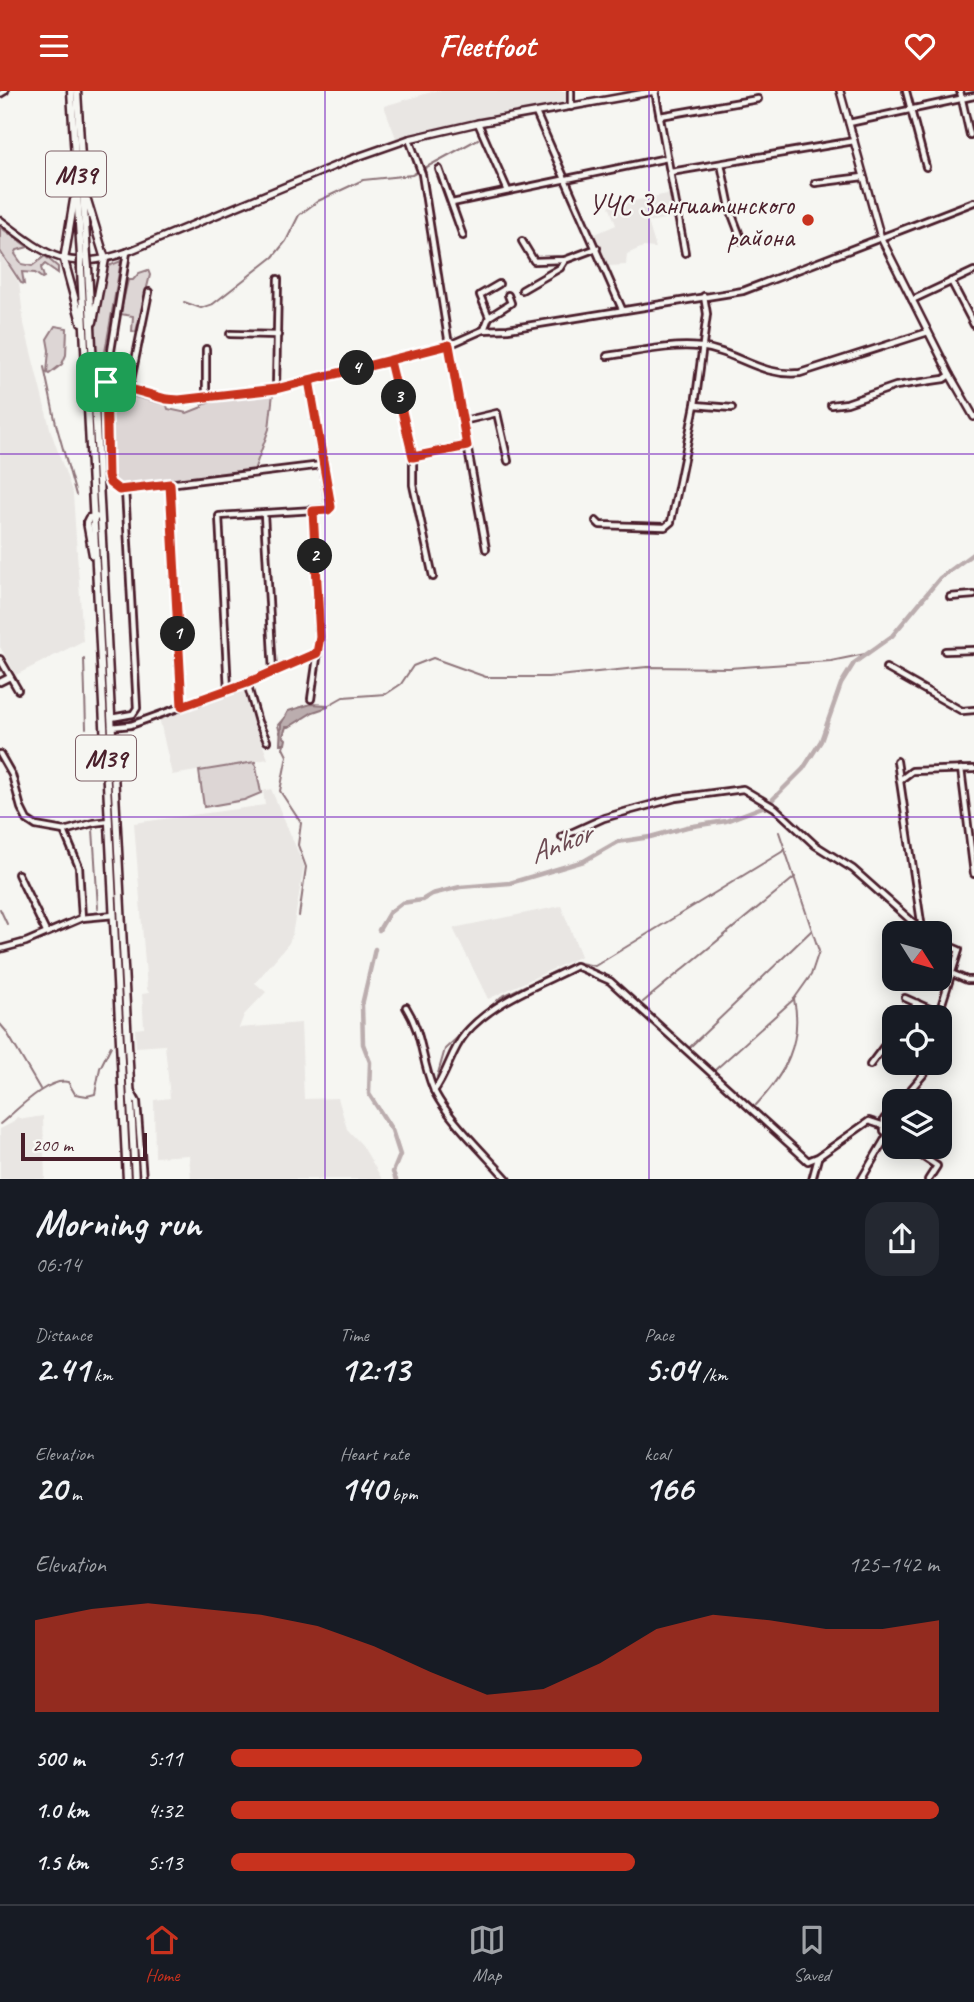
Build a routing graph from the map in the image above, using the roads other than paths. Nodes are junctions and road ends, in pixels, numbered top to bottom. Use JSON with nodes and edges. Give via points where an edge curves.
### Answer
{"nodes":[{"id":1,"x":5,"y":91,"type":"edge"},
{"id":2,"x":71,"y":91,"type":"edge"},
{"id":3,"x":77,"y":91,"type":"edge"},
{"id":4,"x":571,"y":91,"type":"edge"},
{"id":5,"x":655,"y":91,"type":"edge"},
{"id":6,"x":841,"y":91,"type":"edge"},
{"id":7,"x":906,"y":91,"type":"edge"},
{"id":8,"x":960,"y":91,"type":"edge"},
{"id":9,"x":0,"y":94,"type":"edge"},
{"id":10,"x":974,"y":96,"type":"edge"},
{"id":11,"x":962,"y":98,"type":"junction"},
{"id":12,"x":758,"y":99,"type":"dead end"},
{"id":13,"x":571,"y":107,"type":"junction"},
{"id":14,"x":911,"y":109,"type":"junction"},
{"id":15,"x":536,"y":113,"type":"junction"},
{"id":16,"x":660,"y":116,"type":"junction"},
{"id":17,"x":478,"y":123,"type":"junction"},
{"id":18,"x":849,"y":123,"type":"junction"},
{"id":19,"x":970,"y":135,"type":"dead end"},
{"id":20,"x":410,"y":139,"type":"junction"},
{"id":21,"x":854,"y":141,"type":"junction"},
{"id":22,"x":667,"y":158,"type":"junction"},
{"id":23,"x":721,"y":164,"type":"junction"},
{"id":24,"x":926,"y":167,"type":"dead end"},
{"id":25,"x":439,"y":169,"type":"dead end"},
{"id":26,"x":671,"y":172,"type":"junction"},
{"id":27,"x":863,"y":177,"type":"junction"},
{"id":28,"x":80,"y":178,"type":"junction"},
{"id":29,"x":566,"y":179,"type":"junction"},
{"id":30,"x":815,"y":183,"type":"dead end"},
{"id":31,"x":508,"y":191,"type":"junction"},
{"id":32,"x":452,"y":202,"type":"junction"},
{"id":33,"x":974,"y":202,"type":"edge"},
{"id":34,"x":0,"y":220,"type":"edge"},
{"id":35,"x":463,"y":236,"type":"dead end"},
{"id":36,"x":881,"y":238,"type":"junction"},
{"id":37,"x":522,"y":241,"type":"dead end"},
{"id":38,"x":742,"y":241,"type":"dead end"},
{"id":39,"x":597,"y":248,"type":"junction"},
{"id":40,"x":127,"y":252,"type":"junction"},
{"id":41,"x":685,"y":253,"type":"dead end"},
{"id":42,"x":105,"y":259,"type":"junction"},
{"id":43,"x":565,"y":260,"type":"junction"},
{"id":44,"x":64,"y":263,"type":"junction"},
{"id":45,"x":974,"y":271,"type":"edge"},
{"id":46,"x":278,"y":279,"type":"dead end"},
{"id":47,"x":951,"y":281,"type":"junction"},
{"id":48,"x":499,"y":284,"type":"dead end"},
{"id":49,"x":522,"y":290,"type":"dead end"},
{"id":50,"x":149,"y":292,"type":"dead end"},
{"id":51,"x":508,"y":295,"type":"dead end"},
{"id":52,"x":704,"y":296,"type":"junction"},
{"id":53,"x":912,"y":300,"type":"junction"},
{"id":54,"x":622,"y":309,"type":"junction"},
{"id":55,"x":489,"y":317,"type":"junction"},
{"id":56,"x":974,"y":325,"type":"edge"},
{"id":57,"x":483,"y":330,"type":"junction"},
{"id":58,"x":928,"y":332,"type":"junction"},
{"id":59,"x":230,"y":334,"type":"dead end"},
{"id":60,"x":278,"y":335,"type":"junction"},
{"id":61,"x":88,"y":337,"type":"junction"},
{"id":62,"x":449,"y":345,"type":"junction"},
{"id":63,"x":702,"y":347,"type":"junction"},
{"id":64,"x":206,"y":349,"type":"dead end"},
{"id":65,"x":607,"y":356,"type":"dead end"},
{"id":66,"x":390,"y":361,"type":"junction"},
{"id":67,"x":950,"y":375,"type":"junction"},
{"id":68,"x":309,"y":380,"type":"junction"},
{"id":69,"x":106,"y":382,"type":"junction"},
{"id":70,"x":93,"y":386,"type":"junction"},
{"id":71,"x":276,"y":389,"type":"junction"},
{"id":72,"x":129,"y":390,"type":"junction"},
{"id":73,"x":206,"y":397,"type":"junction"},
{"id":74,"x":695,"y":405,"type":"junction"},
{"id":75,"x":831,"y":405,"type":"dead end"},
{"id":76,"x":732,"y":408,"type":"dead end"},
{"id":77,"x":973,"y":414,"type":"edge"},
{"id":78,"x":463,"y":421,"type":"junction"},
{"id":79,"x":467,"y":446,"type":"junction"},
{"id":80,"x":413,"y":457,"type":"junction"},
{"id":81,"x":508,"y":461,"type":"dead end"},
{"id":82,"x":322,"y":465,"type":"junction"},
{"id":83,"x":99,"y":474,"type":"junction"},
{"id":84,"x":108,"y":476,"type":"junction"},
{"id":85,"x":170,"y":484,"type":"junction"},
{"id":86,"x":125,"y":489,"type":"junction"},
{"id":87,"x":313,"y":511,"type":"junction"},
{"id":88,"x":264,"y":514,"type":"junction"},
{"id":89,"x":97,"y":518,"type":"junction"},
{"id":90,"x":596,"y":521,"type":"dead end"},
{"id":91,"x":98,"y":529,"type":"junction"},
{"id":92,"x":486,"y":549,"type":"dead end"},
{"id":93,"x":433,"y":577,"type":"dead end"},
{"id":94,"x":98,"y":585,"type":"junction"},
{"id":95,"x":974,"y":595,"type":"edge"},
{"id":96,"x":950,"y":597,"type":"dead end"},
{"id":97,"x":974,"y":650,"type":"edge"},
{"id":98,"x":945,"y":651,"type":"dead end"},
{"id":99,"x":317,"y":653,"type":"junction"},
{"id":100,"x":0,"y":659,"type":"edge"},
{"id":101,"x":886,"y":668,"type":"dead end"},
{"id":102,"x":273,"y":672,"type":"junction"},
{"id":103,"x":9,"y":677,"type":"junction"},
{"id":104,"x":0,"y":682,"type":"edge"},
{"id":105,"x":247,"y":683,"type":"junction"},
{"id":106,"x":18,"y":690,"type":"dead end"},
{"id":107,"x":228,"y":690,"type":"junction"},
{"id":108,"x":311,"y":699,"type":"dead end"},
{"id":109,"x":182,"y":706,"type":"junction"},
{"id":110,"x":974,"y":710,"type":"edge"},
{"id":111,"x":110,"y":718,"type":"junction"},
{"id":112,"x":110,"y":727,"type":"junction"},
{"id":113,"x":267,"y":741,"type":"dead end"},
{"id":114,"x":0,"y":754,"type":"edge"},
{"id":115,"x":897,"y":761,"type":"dead end"},
{"id":116,"x":961,"y":769,"type":"junction"},
{"id":117,"x":974,"y":769,"type":"edge"},
{"id":118,"x":900,"y":780,"type":"junction"},
{"id":119,"x":109,"y":821,"type":"junction"},
{"id":120,"x":64,"y":831,"type":"junction"},
{"id":121,"x":562,"y":837,"type":"dead end"},
{"id":122,"x":18,"y":874,"type":"dead end"},
{"id":123,"x":974,"y":874,"type":"edge"},
{"id":124,"x":114,"y":915,"type":"junction"},
{"id":125,"x":82,"y":918,"type":"junction"},
{"id":126,"x":913,"y":921,"type":"edge"},
{"id":127,"x":922,"y":921,"type":"edge"},
{"id":128,"x":46,"y":932,"type":"junction"},
{"id":129,"x":952,"y":947,"type":"edge"},
{"id":130,"x":0,"y":949,"type":"edge"},
{"id":131,"x":953,"y":974,"type":"junction"},
{"id":132,"x":974,"y":980,"type":"edge"},
{"id":133,"x":905,"y":998,"type":"dead end"},
{"id":134,"x":917,"y":1003,"type":"joint"},
{"id":135,"x":920,"y":1005,"type":"edge"},
{"id":136,"x":943,"y":1005,"type":"edge"},
{"id":137,"x":406,"y":1007,"type":"dead end"},
{"id":138,"x":882,"y":1049,"type":"edge"},
{"id":139,"x":870,"y":1065,"type":"dead end"},
{"id":140,"x":923,"y":1075,"type":"edge"},
{"id":141,"x":130,"y":1088,"type":"junction"},
{"id":142,"x":911,"y":1089,"type":"edge"},
{"id":143,"x":434,"y":1091,"type":"junction"},
{"id":144,"x":882,"y":1125,"type":"edge"},
{"id":145,"x":882,"y":1144,"type":"edge"},
{"id":146,"x":818,"y":1157,"type":"junction"},
{"id":147,"x":928,"y":1159,"type":"edge"},
{"id":148,"x":127,"y":1179,"type":"edge"},
{"id":149,"x":135,"y":1179,"type":"edge"},
{"id":150,"x":143,"y":1179,"type":"edge"},
{"id":151,"x":508,"y":1179,"type":"edge"},
{"id":152,"x":812,"y":1179,"type":"edge"},
{"id":153,"x":860,"y":1179,"type":"edge"},
{"id":154,"x":928,"y":1179,"type":"edge"}],
"edges":[{"from":1,"to":9,"type":"street"},
{"from":2,"to":28,"type":"highway","number":"M39"},
{"from":3,"to":28,"type":"highway","number":"M39"},
{"from":4,"to":13,"type":"street"},
{"from":5,"to":13,"type":"main road"},
{"from":5,"to":16,"type":"street"},
{"from":6,"to":18,"type":"main road"},
{"from":7,"to":14,"type":"street"},
{"from":8,"to":11,"type":"street"},
{"from":10,"to":11,"type":"street"},
{"from":11,"to":14,"type":"street"},
{"from":11,"to":19,"type":"street"},
{"from":12,"to":16,"type":"street"},
{"from":13,"to":15,"type":"main road"},
{"from":14,"to":18,"type":"street"},
{"from":14,"to":24,"type":"street"},
{"from":15,"to":17,"type":"main road"},
{"from":15,"to":29,"type":"street"},
{"from":16,"to":22,"type":"street"},
{"from":17,"to":20,"type":"main road"},
{"from":17,"to":31,"type":"street"},
{"from":18,"to":21,"type":"main road"},
{"from":20,"to":40,"type":"main road"},
{"from":20,"to":62,"type":"street","via":[[422,174]]},
{"from":21,"to":23,"type":"street"},
{"from":21,"to":27,"type":"main road"},
{"from":22,"to":26,"type":"street"},
{"from":22,"to":29,"type":"street"},
{"from":23,"to":26,"type":"street"},
{"from":23,"to":38,"type":"street"},
{"from":25,"to":32,"type":"street"},
{"from":26,"to":41,"type":"street"},
{"from":27,"to":30,"type":"street"},
{"from":27,"to":36,"type":"main road"},
{"from":28,"to":42,"type":"highway"},
{"from":28,"to":44,"type":"highway"},
{"from":28,"to":61,"type":"highway","number":"M39","bridge":true},
{"from":29,"to":31,"type":"street"},
{"from":29,"to":39,"type":"street"},
{"from":31,"to":32,"type":"street"},
{"from":32,"to":35,"type":"street"},
{"from":33,"to":36,"type":"street"},
{"from":34,"to":44,"type":"main road"},
{"from":36,"to":52,"type":"street","via":[[743,291]]},
{"from":36,"to":53,"type":"main road"},
{"from":37,"to":43,"type":"street","via":[[534,261]]},
{"from":39,"to":43,"type":"street"},
{"from":39,"to":54,"type":"street"},
{"from":40,"to":42,"type":"main road"},
{"from":40,"to":69,"type":"street"},
{"from":42,"to":44,"type":"main road"},
{"from":42,"to":61,"type":"highway"},
{"from":43,"to":49,"type":"street","via":[[560,268]]},
{"from":44,"to":61,"type":"highway"},
{"from":45,"to":47,"type":"street"},
{"from":46,"to":60,"type":"street"},
{"from":47,"to":53,"type":"street"},
{"from":47,"to":56,"type":"street"},
{"from":48,"to":55,"type":"street","via":[[480,295]]},
{"from":50,"to":72,"type":"street"},
{"from":51,"to":55,"type":"street","via":[[511,303]]},
{"from":52,"to":54,"type":"street"},
{"from":52,"to":63,"type":"street","via":[[707,314]]},
{"from":53,"to":58,"type":"main road"},
{"from":54,"to":57,"type":"street"},
{"from":55,"to":57,"type":"street"},
{"from":57,"to":62,"type":"street"},
{"from":58,"to":63,"type":"street","via":[[781,375]]},
{"from":58,"to":67,"type":"main road"},
{"from":59,"to":60,"type":"street"},
{"from":60,"to":71,"type":"street"},
{"from":61,"to":70,"type":"highway","number":"M39"},
{"from":61,"to":89,"type":"highway","number":"M39"},
{"from":62,"to":66,"type":"street"},
{"from":62,"to":78,"type":"street"},
{"from":63,"to":65,"type":"street"},
{"from":63,"to":74,"type":"street"},
{"from":64,"to":73,"type":"street"},
{"from":66,"to":68,"type":"street"},
{"from":66,"to":80,"type":"street"},
{"from":67,"to":75,"type":"street"},
{"from":67,"to":77,"type":"main road"},
{"from":68,"to":71,"type":"street"},
{"from":68,"to":82,"type":"street"},
{"from":69,"to":70,"type":"street"},
{"from":69,"to":72,"type":"street"},
{"from":69,"to":84,"type":"street"},
{"from":70,"to":83,"type":"highway","number":"M39"},
{"from":71,"to":73,"type":"street"},
{"from":72,"to":73,"type":"street","via":[[166,399]]},
{"from":74,"to":76,"type":"street"},
{"from":74,"to":90,"type":"street","via":[[671,522],[665,527],[600,525]]},
{"from":78,"to":79,"type":"street"},
{"from":78,"to":81,"type":"street","via":[[497,413]]},
{"from":79,"to":80,"type":"street"},
{"from":79,"to":92,"type":"street"},
{"from":80,"to":93,"type":"street","via":[[413,485]]},
{"from":82,"to":85,"type":"street"},
{"from":82,"to":87,"type":"street","via":[[331,507]]},
{"from":83,"to":84,"type":"street"},
{"from":83,"to":89,"type":"highway","number":"M39"},
{"from":84,"to":86,"type":"street","via":[[119,490]]},
{"from":85,"to":86,"type":"street"},
{"from":85,"to":109,"type":"street"},
{"from":86,"to":111,"type":"street","via":[[137,708],[130,716]]},
{"from":87,"to":88,"type":"street"},
{"from":87,"to":99,"type":"street"},
{"from":88,"to":102,"type":"street"},
{"from":88,"to":107,"type":"street","via":[[219,516]]},
{"from":89,"to":91,"type":"highway","number":"M39"},
{"from":89,"to":94,"type":"highway","via":[[87,522]]},
{"from":91,"to":94,"type":"highway","number":"M39"},
{"from":91,"to":111,"type":"highway","number":"M39"},
{"from":94,"to":119,"type":"highway","number":"M39"},
{"from":95,"to":96,"type":"street"},
{"from":97,"to":98,"type":"street"},
{"from":99,"to":102,"type":"street"},
{"from":99,"to":108,"type":"street"},
{"from":100,"to":103,"type":"street"},
{"from":101,"to":110,"type":"street","via":[[961,711]]},
{"from":102,"to":105,"type":"street"},
{"from":103,"to":104,"type":"street"},
{"from":103,"to":106,"type":"street"},
{"from":105,"to":107,"type":"street"},
{"from":105,"to":113,"type":"street"},
{"from":107,"to":109,"type":"street"},
{"from":109,"to":112,"type":"street","via":[[131,725]]},
{"from":111,"to":112,"type":"highway","number":"M39"},
{"from":112,"to":141,"type":"highway","number":"M39"},
{"from":114,"to":120,"type":"street","via":[[27,820]]},
{"from":115,"to":118,"type":"street"},
{"from":116,"to":117,"type":"street"},
{"from":116,"to":118,"type":"street","via":[[912,771]]},
{"from":116,"to":123,"type":"street"},
{"from":118,"to":127,"type":"street"},
{"from":119,"to":120,"type":"street"},
{"from":119,"to":124,"type":"highway","number":"M39"},
{"from":120,"to":125,"type":"street","via":[[79,867]]},
{"from":121,"to":126,"type":"street","via":[[640,808],[743,789],[775,808]]},
{"from":122,"to":128,"type":"street"},
{"from":124,"to":125,"type":"street"},
{"from":124,"to":148,"type":"highway","number":"M39"},
{"from":125,"to":128,"type":"street"},
{"from":128,"to":130,"type":"street"},
{"from":129,"to":131,"type":"street","via":[[959,950]]},
{"from":131,"to":132,"type":"street"},
{"from":131,"to":136,"type":"street"},
{"from":133,"to":134,"type":"street"},
{"from":134,"to":135,"type":"street"},
{"from":137,"to":143,"type":"street","via":[[418,1028]]},
{"from":138,"to":139,"type":"street"},
{"from":140,"to":142,"type":"street"},
{"from":141,"to":149,"type":"highway","number":"M39"},
{"from":141,"to":150,"type":"street","number":"M39","via":[[138,1102]]},
{"from":143,"to":146,"type":"street","via":[[463,1035],[474,1024],[502,1003],[576,966],[610,981],[808,1161]]},
{"from":143,"to":151,"type":"street"},
{"from":144,"to":146,"type":"street","via":[[869,1121]]},
{"from":145,"to":153,"type":"street"},
{"from":146,"to":152,"type":"street"},
{"from":147,"to":154,"type":"street","via":[[937,1165]]}]}
